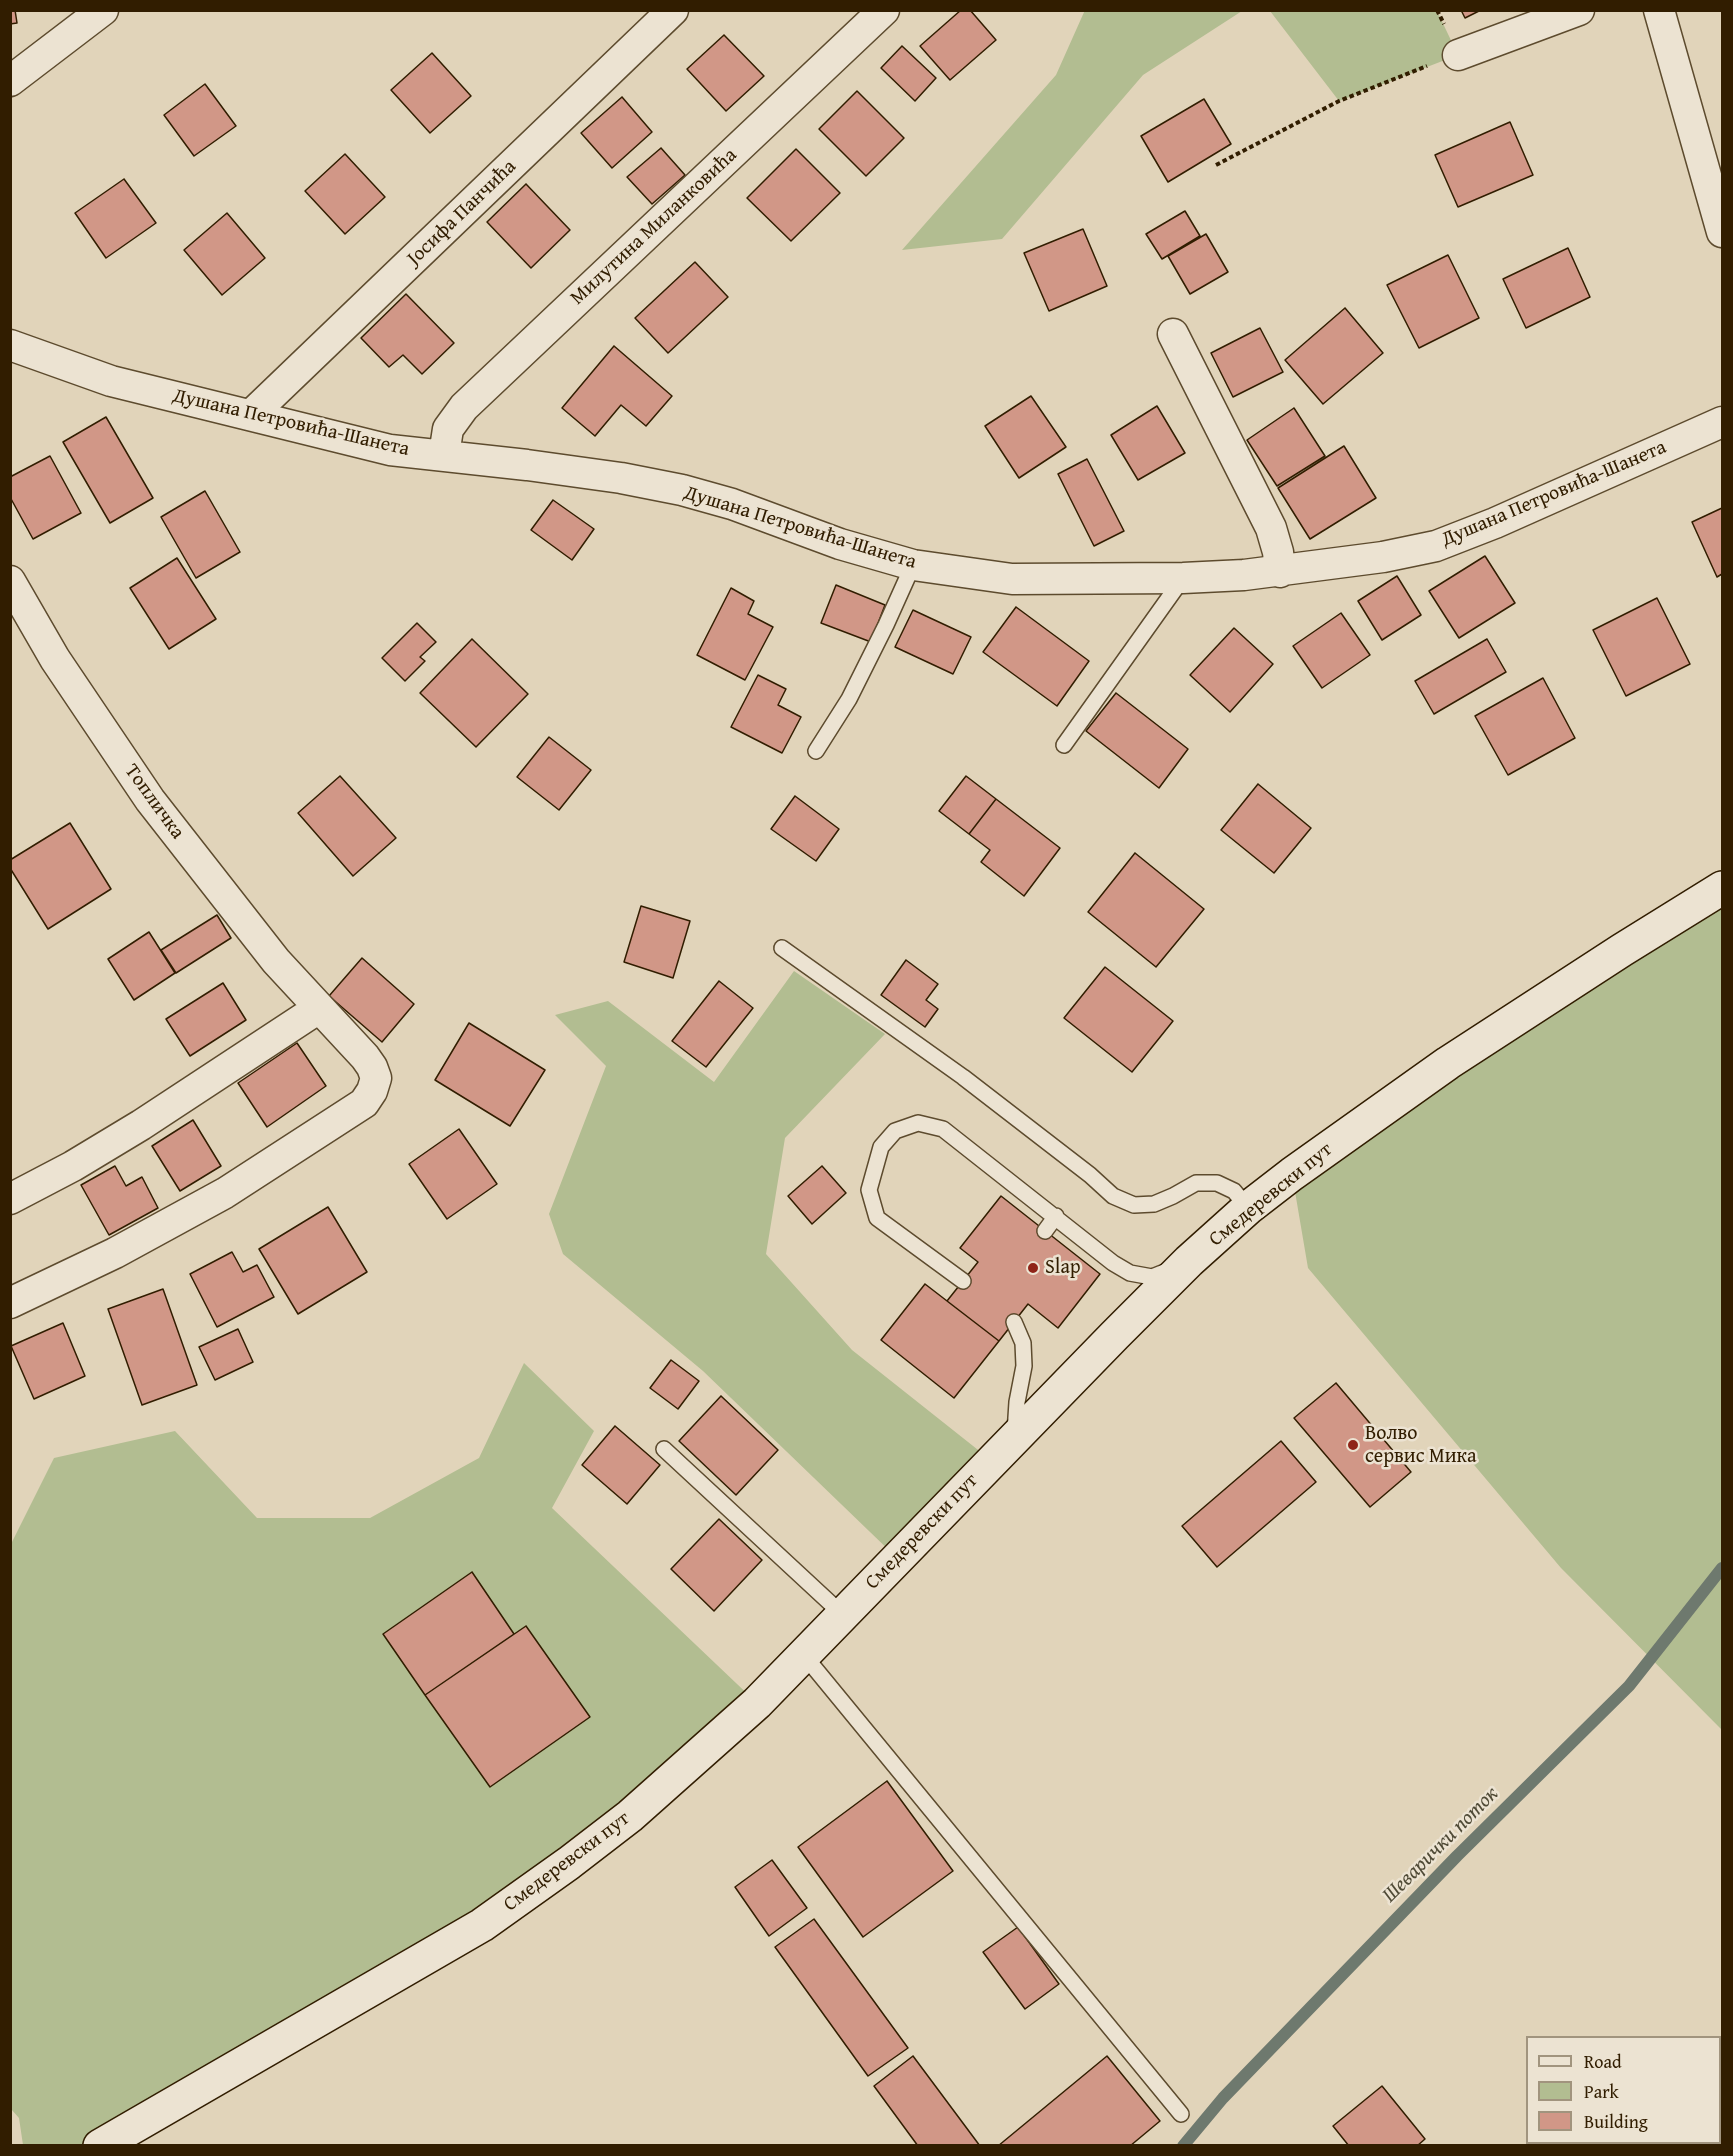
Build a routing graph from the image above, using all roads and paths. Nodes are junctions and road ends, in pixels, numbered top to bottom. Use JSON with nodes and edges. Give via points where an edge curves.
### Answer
{"nodes":[{"id":1,"x":103,"y":10,"type":"edge"},
{"id":2,"x":673,"y":10,"type":"edge"},
{"id":3,"x":884,"y":10,"type":"edge"},
{"id":4,"x":1579,"y":10,"type":"edge"},
{"id":5,"x":1659,"y":10,"type":"edge"},
{"id":6,"x":75,"y":20,"type":"edge"},
{"id":7,"x":1458,"y":55,"type":"joint"},
{"id":8,"x":10,"y":81,"type":"edge"},
{"id":9,"x":1216,"y":165,"type":"dead end"},
{"id":10,"x":1722,"y":232,"type":"edge"},
{"id":11,"x":1173,"y":334,"type":"dead end"},
{"id":12,"x":10,"y":345,"type":"edge"},
{"id":13,"x":251,"y":415,"type":"junction"},
{"id":14,"x":1722,"y":422,"type":"edge"},
{"id":15,"x":444,"y":455,"type":"junction"},
{"id":16,"x":913,"y":565,"type":"junction"},
{"id":17,"x":1280,"y":572,"type":"junction"},
{"id":18,"x":1183,"y":578,"type":"junction"},
{"id":19,"x":10,"y":581,"type":"edge"},
{"id":20,"x":1064,"y":745,"type":"dead end"},
{"id":21,"x":816,"y":751,"type":"dead end"},
{"id":22,"x":1722,"y":888,"type":"edge"},
{"id":23,"x":782,"y":948,"type":"dead end"},
{"id":24,"x":319,"y":1008,"type":"junction"},
{"id":25,"x":10,"y":1200,"type":"edge"},
{"id":26,"x":1248,"y":1208,"type":"junction"},
{"id":27,"x":1056,"y":1216,"type":"junction"},
{"id":28,"x":1045,"y":1231,"type":"dead end"},
{"id":29,"x":1189,"y":1261,"type":"junction"},
{"id":30,"x":963,"y":1281,"type":"dead end"},
{"id":31,"x":10,"y":1303,"type":"edge"},
{"id":32,"x":1014,"y":1322,"type":"dead end"},
{"id":33,"x":1015,"y":1437,"type":"junction"},
{"id":34,"x":664,"y":1449,"type":"dead end"},
{"id":35,"x":842,"y":1614,"type":"junction"},
{"id":36,"x":803,"y":1654,"type":"junction"},
{"id":37,"x":1181,"y":2114,"type":"dead end"},
{"id":38,"x":100,"y":2145,"type":"edge"}],
"edges":[{"from":1,"to":6,"type":"street"},
{"from":2,"to":13,"type":"street","name":"Јосифа Панчића"},
{"from":3,"to":15,"type":"street","name":"Милутина Миланковића","via":[[464,407],[448,429]]},
{"from":4,"to":7,"type":"street"},
{"from":5,"to":10,"type":"street"},
{"from":6,"to":8,"type":"street"},
{"from":7,"to":9,"type":"path","via":[[1339,101]]},
{"from":11,"to":17,"type":"street","via":[[1271,528]]},
{"from":12,"to":13,"type":"street","name":"Душана Петровића-Шанета","via":[[111,381]]},
{"from":13,"to":15,"type":"street","name":"Душана Петровића-Шанета","via":[[390,450]]},
{"from":14,"to":17,"type":"street","name":"Душана Петровића-Шанета","via":[[1436,546]]},
{"from":15,"to":16,"type":"street","name":"Душана Петровића-Шанета","via":[[682,490]]},
{"from":16,"to":18,"type":"street","name":"Душана Петровића-Шанета","via":[[1012,579]]},
{"from":16,"to":21,"type":"lane","via":[[849,699]]},
{"from":17,"to":18,"type":"street","name":"Душана Петровића-Шанета"},
{"from":18,"to":20,"type":"lane"},
{"from":19,"to":24,"type":"street","name":"Топличка","via":[[55,659],[150,800],[276,961]]},
{"from":22,"to":26,"type":"main road","name":"Смедеревски пут","via":[[1449,1063]]},
{"from":23,"to":26,"type":"lane","via":[[963,1077],[1113,1196],[1134,1205],[1154,1204],[1196,1183],[1217,1183],[1234,1191]]},
{"from":24,"to":25,"type":"street","via":[[132,1131]]},
{"from":24,"to":31,"type":"street","name":"Топличка","via":[[372,1067],[376,1078],[364,1103],[225,1193],[115,1253]]},
{"from":26,"to":29,"type":"main road","name":"Смедеревски пут"},
{"from":27,"to":28,"type":"lane"},
{"from":27,"to":29,"type":"lane","via":[[1130,1273],[1152,1277]]},
{"from":27,"to":30,"type":"lane","via":[[944,1129],[918,1123],[895,1131],[881,1147],[869,1190],[878,1218]]},
{"from":29,"to":33,"type":"main road","name":"Смедеревски пут"},
{"from":32,"to":33,"type":"lane","via":[[1023,1343],[1024,1366]]},
{"from":33,"to":35,"type":"main road","name":"Смедеревски пут"},
{"from":34,"to":35,"type":"lane"},
{"from":35,"to":36,"type":"main road","name":"Смедеревски пут"},
{"from":36,"to":37,"type":"lane"},
{"from":36,"to":38,"type":"main road","name":"Смедеревски пут","via":[[757,1703],[630,1816],[482,1925]]}]}
